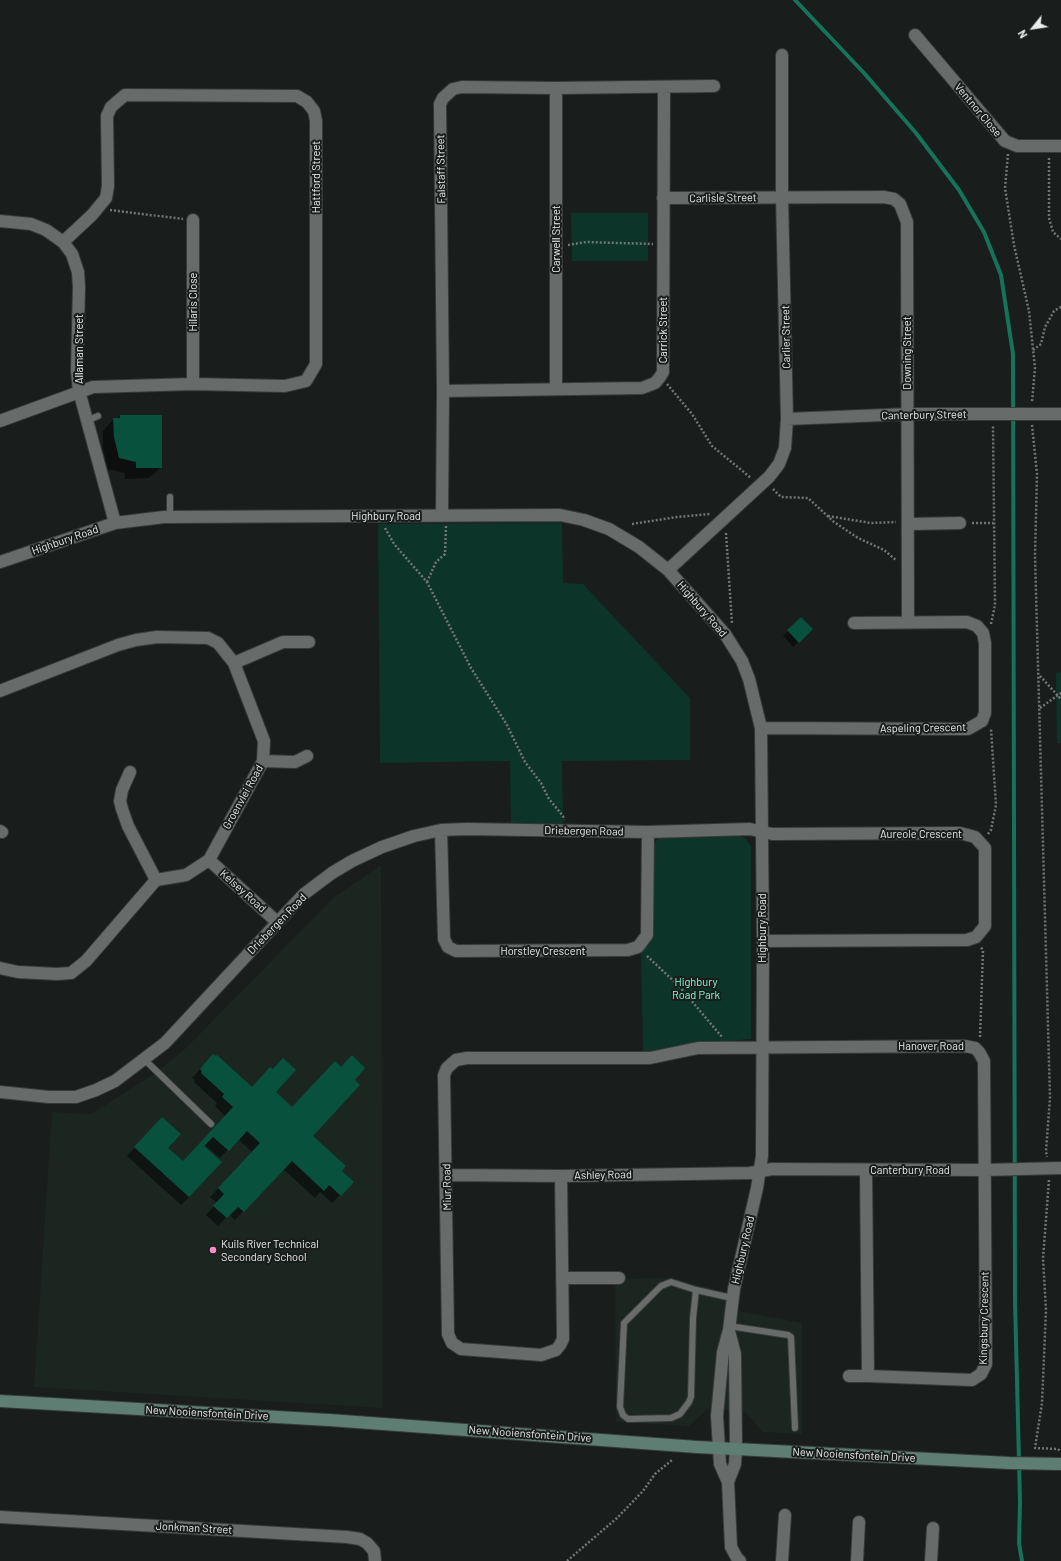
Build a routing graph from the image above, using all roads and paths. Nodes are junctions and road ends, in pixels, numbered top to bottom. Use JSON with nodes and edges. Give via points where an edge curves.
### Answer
{"nodes":[{"id":1,"x":915,"y":35,"type":"dead end"},
{"id":2,"x":782,"y":55,"type":"dead end"},
{"id":3,"x":714,"y":86,"type":"dead end"},
{"id":4,"x":664,"y":87,"type":"junction"},
{"id":5,"x":556,"y":88,"type":"junction"},
{"id":6,"x":1009,"y":144,"type":"junction"},
{"id":7,"x":1056,"y":146,"type":"edge"},
{"id":8,"x":782,"y":197,"type":"junction"},
{"id":9,"x":664,"y":198,"type":"junction"},
{"id":10,"x":100,"y":207,"type":"junction"},
{"id":11,"x":193,"y":220,"type":"joint"},
{"id":12,"x":0,"y":221,"type":"edge"},
{"id":13,"x":1061,"y":239,"type":"edge"},
{"id":14,"x":63,"y":242,"type":"junction"},
{"id":15,"x":556,"y":245,"type":"junction"},
{"id":16,"x":663,"y":245,"type":"junction"},
{"id":17,"x":1061,"y":307,"type":"edge"},
{"id":18,"x":1033,"y":350,"type":"junction"},
{"id":19,"x":193,"y":384,"type":"junction"},
{"id":20,"x":556,"y":390,"type":"junction"},
{"id":21,"x":79,"y":391,"type":"junction"},
{"id":22,"x":443,"y":391,"type":"junction"},
{"id":23,"x":908,"y":414,"type":"junction"},
{"id":24,"x":998,"y":414,"type":"junction"},
{"id":25,"x":1027,"y":414,"type":"junction"},
{"id":26,"x":1061,"y":414,"type":"edge"},
{"id":27,"x":98,"y":416,"type":"dead end"},
{"id":28,"x":788,"y":419,"type":"junction"},
{"id":29,"x":0,"y":421,"type":"edge"},
{"id":30,"x":86,"y":421,"type":"junction"},
{"id":31,"x":170,"y":497,"type":"dead end"},
{"id":32,"x":378,"y":516,"type":"junction"},
{"id":33,"x":445,"y":516,"type":"junction"},
{"id":34,"x":828,"y":516,"type":"dead end"},
{"id":35,"x":170,"y":518,"type":"junction"},
{"id":36,"x":724,"y":519,"type":"junction"},
{"id":37,"x":115,"y":523,"type":"junction"},
{"id":38,"x":960,"y":523,"type":"joint"},
{"id":39,"x":993,"y":523,"type":"junction"},
{"id":40,"x":632,"y":524,"type":"dead end"},
{"id":41,"x":909,"y":524,"type":"junction"},
{"id":42,"x":0,"y":562,"type":"edge"},
{"id":43,"x":668,"y":570,"type":"junction"},
{"id":44,"x":427,"y":582,"type":"junction"},
{"id":45,"x":908,"y":622,"type":"junction"},
{"id":46,"x":854,"y":623,"type":"dead end"},
{"id":47,"x":982,"y":633,"type":"junction"},
{"id":48,"x":309,"y":642,"type":"dead end"},
{"id":49,"x":732,"y":645,"type":"junction"},
{"id":50,"x":234,"y":663,"type":"junction"},
{"id":51,"x":1039,"y":674,"type":"junction"},
{"id":52,"x":0,"y":691,"type":"edge"},
{"id":53,"x":1061,"y":693,"type":"edge"},
{"id":54,"x":1056,"y":695,"type":"junction"},
{"id":55,"x":1061,"y":699,"type":"edge"},
{"id":56,"x":1040,"y":708,"type":"junction"},
{"id":57,"x":986,"y":713,"type":"junction"},
{"id":58,"x":761,"y":728,"type":"junction"},
{"id":59,"x":307,"y":756,"type":"dead end"},
{"id":60,"x":263,"y":761,"type":"junction"},
{"id":61,"x":130,"y":772,"type":"dead end"},
{"id":62,"x":441,"y":830,"type":"junction"},
{"id":63,"x":565,"y":831,"type":"junction"},
{"id":64,"x":760,"y":831,"type":"junction"},
{"id":65,"x":648,"y":832,"type":"junction"},
{"id":66,"x":981,"y":842,"type":"junction"},
{"id":67,"x":208,"y":860,"type":"junction"},
{"id":68,"x":156,"y":880,"type":"junction"},
{"id":69,"x":277,"y":922,"type":"junction"},
{"id":70,"x":976,"y":937,"type":"junction"},
{"id":71,"x":763,"y":941,"type":"junction"},
{"id":72,"x":638,"y":947,"type":"junction"},
{"id":73,"x":0,"y":968,"type":"edge"},
{"id":74,"x":728,"y":1047,"type":"junction"},
{"id":75,"x":762,"y":1047,"type":"junction"},
{"id":76,"x":975,"y":1048,"type":"junction"},
{"id":77,"x":145,"y":1060,"type":"junction"},
{"id":78,"x":0,"y":1092,"type":"edge"},
{"id":79,"x":212,"y":1124,"type":"dead end"},
{"id":80,"x":1055,"y":1168,"type":"edge"},
{"id":81,"x":760,"y":1170,"type":"junction"},
{"id":82,"x":866,"y":1170,"type":"junction"},
{"id":83,"x":985,"y":1170,"type":"junction"},
{"id":84,"x":447,"y":1175,"type":"junction"},
{"id":85,"x":561,"y":1176,"type":"junction"},
{"id":86,"x":562,"y":1278,"type":"junction"},
{"id":87,"x":619,"y":1278,"type":"dead end"},
{"id":88,"x":696,"y":1290,"type":"junction"},
{"id":89,"x":732,"y":1298,"type":"junction"},
{"id":90,"x":729,"y":1328,"type":"junction"},
{"id":91,"x":849,"y":1376,"type":"dead end"},
{"id":92,"x":868,"y":1376,"type":"junction"},
{"id":93,"x":0,"y":1401,"type":"edge"},
{"id":94,"x":796,"y":1428,"type":"dead end"},
{"id":95,"x":719,"y":1448,"type":"junction"},
{"id":96,"x":736,"y":1448,"type":"junction"},
{"id":97,"x":1061,"y":1452,"type":"edge"},
{"id":98,"x":672,"y":1460,"type":"dead end"},
{"id":99,"x":1061,"y":1464,"type":"edge"},
{"id":100,"x":728,"y":1482,"type":"junction"},
{"id":101,"x":785,"y":1515,"type":"dead end"},
{"id":102,"x":0,"y":1517,"type":"edge"},
{"id":103,"x":858,"y":1522,"type":"dead end"},
{"id":104,"x":933,"y":1528,"type":"dead end"},
{"id":105,"x":375,"y":1561,"type":"edge"},
{"id":106,"x":567,"y":1561,"type":"edge"},
{"id":107,"x":740,"y":1561,"type":"edge"},
{"id":108,"x":782,"y":1561,"type":"edge"},
{"id":109,"x":857,"y":1561,"type":"edge"},
{"id":110,"x":931,"y":1561,"type":"edge"}],
"edges":[{"from":1,"to":6,"type":"street","name":"Ventnor Close","via":[[1001,138]]},
{"from":2,"to":8,"type":"street","name":"Carlier Street"},
{"from":3,"to":4,"type":"street","name":"Falstaff Street"},
{"from":4,"to":5,"type":"street","name":"Falstaff Street"},
{"from":4,"to":9,"type":"street","name":"Carrick Street"},
{"from":5,"to":15,"type":"street","name":"Carwell Street"},
{"from":5,"to":22,"type":"street","name":"Falstaff Street","via":[[462,87],[453,89],[440,104]]},
{"from":6,"to":7,"type":"street","name":"Ventnor Close"},
{"from":6,"to":18,"type":"path","via":[[1005,188],[1014,245],[1030,310]]},
{"from":7,"to":13,"type":"path","via":[[1049,161],[1049,218],[1053,232]]},
{"from":8,"to":9,"type":"street","name":"Carlisle Street"},
{"from":8,"to":23,"type":"street","name":"Downing Street","via":[[884,197],[894,199],[900,204],[907,222]]},
{"from":8,"to":28,"type":"street","name":"Carlier Street"},
{"from":9,"to":16,"type":"street","name":"Carrick Street"},
{"from":10,"to":11,"type":"path","via":[[114,211]]},
{"from":10,"to":14,"type":"street","name":"Hattford Street"},
{"from":10,"to":19,"type":"street","name":"Hattford Street","via":[[106,198],[108,186],[107,116],[111,107],[125,95],[297,96],[307,102],[314,112],[316,364],[306,381],[285,386]]},
{"from":11,"to":19,"type":"street","name":"Hilaris Close"},
{"from":12,"to":14,"type":"street","name":"Allaman Street","via":[[31,224],[46,230]]},
{"from":14,"to":21,"type":"street","name":"Allaman Street","via":[[72,254],[78,272]]},
{"from":15,"to":16,"type":"path","via":[[586,242]]},
{"from":15,"to":20,"type":"street","name":"Carwell Street"},
{"from":16,"to":20,"type":"street","name":"Carrick Street","via":[[663,372],[660,377],[642,388]]},
{"from":17,"to":18,"type":"path","via":[[1054,311],[1045,327],[1041,344]]},
{"from":18,"to":25,"type":"path","via":[[1034,368]]},
{"from":19,"to":21,"type":"street","name":"Hattford Street","via":[[93,387]]},
{"from":20,"to":22,"type":"street","name":"Carrick Street"},
{"from":21,"to":29,"type":"street","name":"Hattford Street"},
{"from":21,"to":30,"type":"street","name":"Allaman Street"},
{"from":22,"to":33,"type":"street","name":"Falstaff Street"},
{"from":23,"to":24,"type":"street","name":"Canterbury Street"},
{"from":23,"to":28,"type":"street","name":"Canterbury Street"},
{"from":23,"to":41,"type":"street","name":"Downing Street"},
{"from":24,"to":25,"type":"street","name":"Canterbury Street"},
{"from":24,"to":39,"type":"path"},
{"from":25,"to":26,"type":"street","name":"Canterbury Street"},
{"from":25,"to":51,"type":"path","via":[[1037,474],[1035,556]]},
{"from":27,"to":30,"type":"lane"},
{"from":28,"to":36,"type":"street","name":"Carlier Street","via":[[785,448],[779,464],[769,477]]},
{"from":30,"to":37,"type":"street","name":"Allaman Street"},
{"from":31,"to":35,"type":"lane"},
{"from":32,"to":33,"type":"street","name":"Highbury Road"},
{"from":32,"to":35,"type":"street","name":"Highbury Road"},
{"from":32,"to":44,"type":"path","via":[[394,544]]},
{"from":33,"to":43,"type":"street","name":"Highbury Road","via":[[560,515],[584,520],[628,538]]},
{"from":33,"to":44,"type":"path","via":[[444,554],[436,562]]},
{"from":34,"to":41,"type":"path","via":[[871,523]]},
{"from":35,"to":37,"type":"street","name":"Highbury Road"},
{"from":36,"to":40,"type":"path","via":[[716,514]]},
{"from":36,"to":43,"type":"street","name":"Carlier Street"},
{"from":36,"to":49,"type":"path"},
{"from":37,"to":42,"type":"street","name":"Highbury Road"},
{"from":38,"to":39,"type":"path"},
{"from":38,"to":41,"type":"street"},
{"from":39,"to":47,"type":"path","via":[[995,605],[990,626]]},
{"from":41,"to":45,"type":"street","name":"Downing Street"},
{"from":43,"to":49,"type":"street","name":"Highbury Road","via":[[717,624]]},
{"from":44,"to":63,"type":"path","via":[[471,668],[507,725],[525,762],[563,816]]},
{"from":45,"to":46,"type":"street"},
{"from":45,"to":47,"type":"street","via":[[967,622],[977,626]]},
{"from":47,"to":57,"type":"street","via":[[985,643]]},
{"from":48,"to":50,"type":"street","via":[[283,642]]},
{"from":49,"to":58,"type":"street","name":"Highbury Road","via":[[742,661],[751,685]]},
{"from":50,"to":52,"type":"street","name":"Groenvlei Road","via":[[218,643],[208,638],[158,637],[118,645]]},
{"from":50,"to":60,"type":"street","name":"Groenvlei Road","via":[[264,740]]},
{"from":51,"to":54,"type":"path"},
{"from":51,"to":56,"type":"path"},
{"from":53,"to":54,"type":"path"},
{"from":54,"to":55,"type":"path"},
{"from":54,"to":56,"type":"path"},
{"from":56,"to":80,"type":"path","via":[[1050,1098],[1046,1151]]},
{"from":57,"to":58,"type":"street","name":"Aspeling Crescent","via":[[982,720],[968,729]]},
{"from":57,"to":66,"type":"path","via":[[990,723],[996,805],[991,830]]},
{"from":58,"to":64,"type":"street","name":"Highbury Road"},
{"from":59,"to":60,"type":"street","via":[[295,762]]},
{"from":60,"to":67,"type":"street","name":"Groenvlei Road"},
{"from":61,"to":68,"type":"street","via":[[120,801],[128,826]]},
{"from":62,"to":63,"type":"street","name":"Driebergen Road"},
{"from":62,"to":69,"type":"street","name":"Driebergen Road","via":[[382,847],[339,869],[304,894]]},
{"from":62,"to":72,"type":"street","name":"Horstley Crescent","via":[[444,939],[448,947],[456,951],[628,950]]},
{"from":63,"to":65,"type":"street","name":"Driebergen Road"},
{"from":64,"to":65,"type":"street","name":"Driebergen Road","via":[[750,829]]},
{"from":64,"to":66,"type":"street","name":"Aureole Crescent","via":[[772,834],[960,833],[975,837]]},
{"from":64,"to":71,"type":"street","name":"Highbury Road"},
{"from":65,"to":72,"type":"street","via":[[646,935]]},
{"from":66,"to":70,"type":"street","via":[[985,848],[985,926]]},
{"from":67,"to":68,"type":"street","name":"Groenvlei Road","via":[[186,875]]},
{"from":67,"to":69,"type":"street","name":"Kelsey Road"},
{"from":68,"to":73,"type":"street","via":[[86,961],[71,973],[18,972]]},
{"from":69,"to":77,"type":"street","name":"Driebergen Road","via":[[165,1043]]},
{"from":70,"to":71,"type":"street","via":[[967,940]]},
{"from":70,"to":76,"type":"path","via":[[983,951],[980,1040]]},
{"from":71,"to":75,"type":"street","name":"Highbury Road"},
{"from":72,"to":74,"type":"path","via":[[679,986],[719,1032]]},
{"from":74,"to":75,"type":"street","name":"Miur Road"},
{"from":74,"to":84,"type":"street","name":"Miur Road","via":[[698,1048],[650,1058],[456,1060],[447,1068],[444,1075]]},
{"from":75,"to":76,"type":"street","name":"Hanover Road"},
{"from":75,"to":81,"type":"street","name":"Highbury Road","via":[[763,1135]]},
{"from":76,"to":83,"type":"street","name":"Hanover Road","via":[[984,1061]]},
{"from":77,"to":78,"type":"street","name":"Driebergen Road","via":[[115,1081],[76,1097]]},
{"from":77,"to":79,"type":"lane"},
{"from":80,"to":83,"type":"street","name":"Canterbury Road"},
{"from":80,"to":97,"type":"path","via":[[1043,1258],[1046,1310],[1042,1387],[1035,1448],[1058,1449]]},
{"from":81,"to":82,"type":"street","name":"Canterbury Road"},
{"from":81,"to":85,"type":"street","name":"Ashley Road"},
{"from":81,"to":89,"type":"street","name":"Highbury Road"},
{"from":82,"to":83,"type":"street","name":"Canterbury Road"},
{"from":82,"to":92,"type":"street"},
{"from":83,"to":92,"type":"street","name":"Kingsbury Crescent","via":[[984,1369],[977,1378],[967,1381]]},
{"from":84,"to":85,"type":"street","name":"Ashley Road"},
{"from":84,"to":86,"type":"street","name":"Miur Road","via":[[448,1334],[452,1343],[461,1349],[541,1355],[556,1350],[563,1339]]},
{"from":85,"to":86,"type":"street","name":"Miur Road"},
{"from":86,"to":87,"type":"street"},
{"from":88,"to":88,"type":"lane","via":[[689,1402],[680,1414],[671,1418],[628,1419],[620,1407],[624,1323],[661,1286],[671,1282]]},
{"from":88,"to":89,"type":"lane"},
{"from":89,"to":90,"type":"street","name":"Highbury Road"},
{"from":90,"to":94,"type":"lane","via":[[791,1337]]},
{"from":90,"to":95,"type":"street","name":"Highbury Road","via":[[723,1352],[718,1409]]},
{"from":90,"to":96,"type":"street","name":"Highbury Road","via":[[735,1354]]},
{"from":91,"to":92,"type":"street","name":"Kingsbury Crescent"},
{"from":93,"to":95,"type":"street","name":"New Nooiensfontein Drive","via":[[329,1420]]},
{"from":95,"to":96,"type":"street","name":"New Nooiensfontein Drive"},
{"from":95,"to":100,"type":"street","name":"Highbury Road","via":[[720,1464]]},
{"from":96,"to":99,"type":"street","name":"New Nooiensfontein Drive"},
{"from":96,"to":100,"type":"street","name":"Highbury Road","via":[[735,1464]]},
{"from":98,"to":106,"type":"path","via":[[655,1474],[643,1492],[616,1518]]},
{"from":100,"to":107,"type":"street","via":[[732,1547]]},
{"from":101,"to":108,"type":"street"},
{"from":102,"to":105,"type":"street","name":"Jonkman Street","via":[[347,1537],[367,1543],[374,1551]]},
{"from":103,"to":109,"type":"street"},
{"from":104,"to":110,"type":"street"}]}
